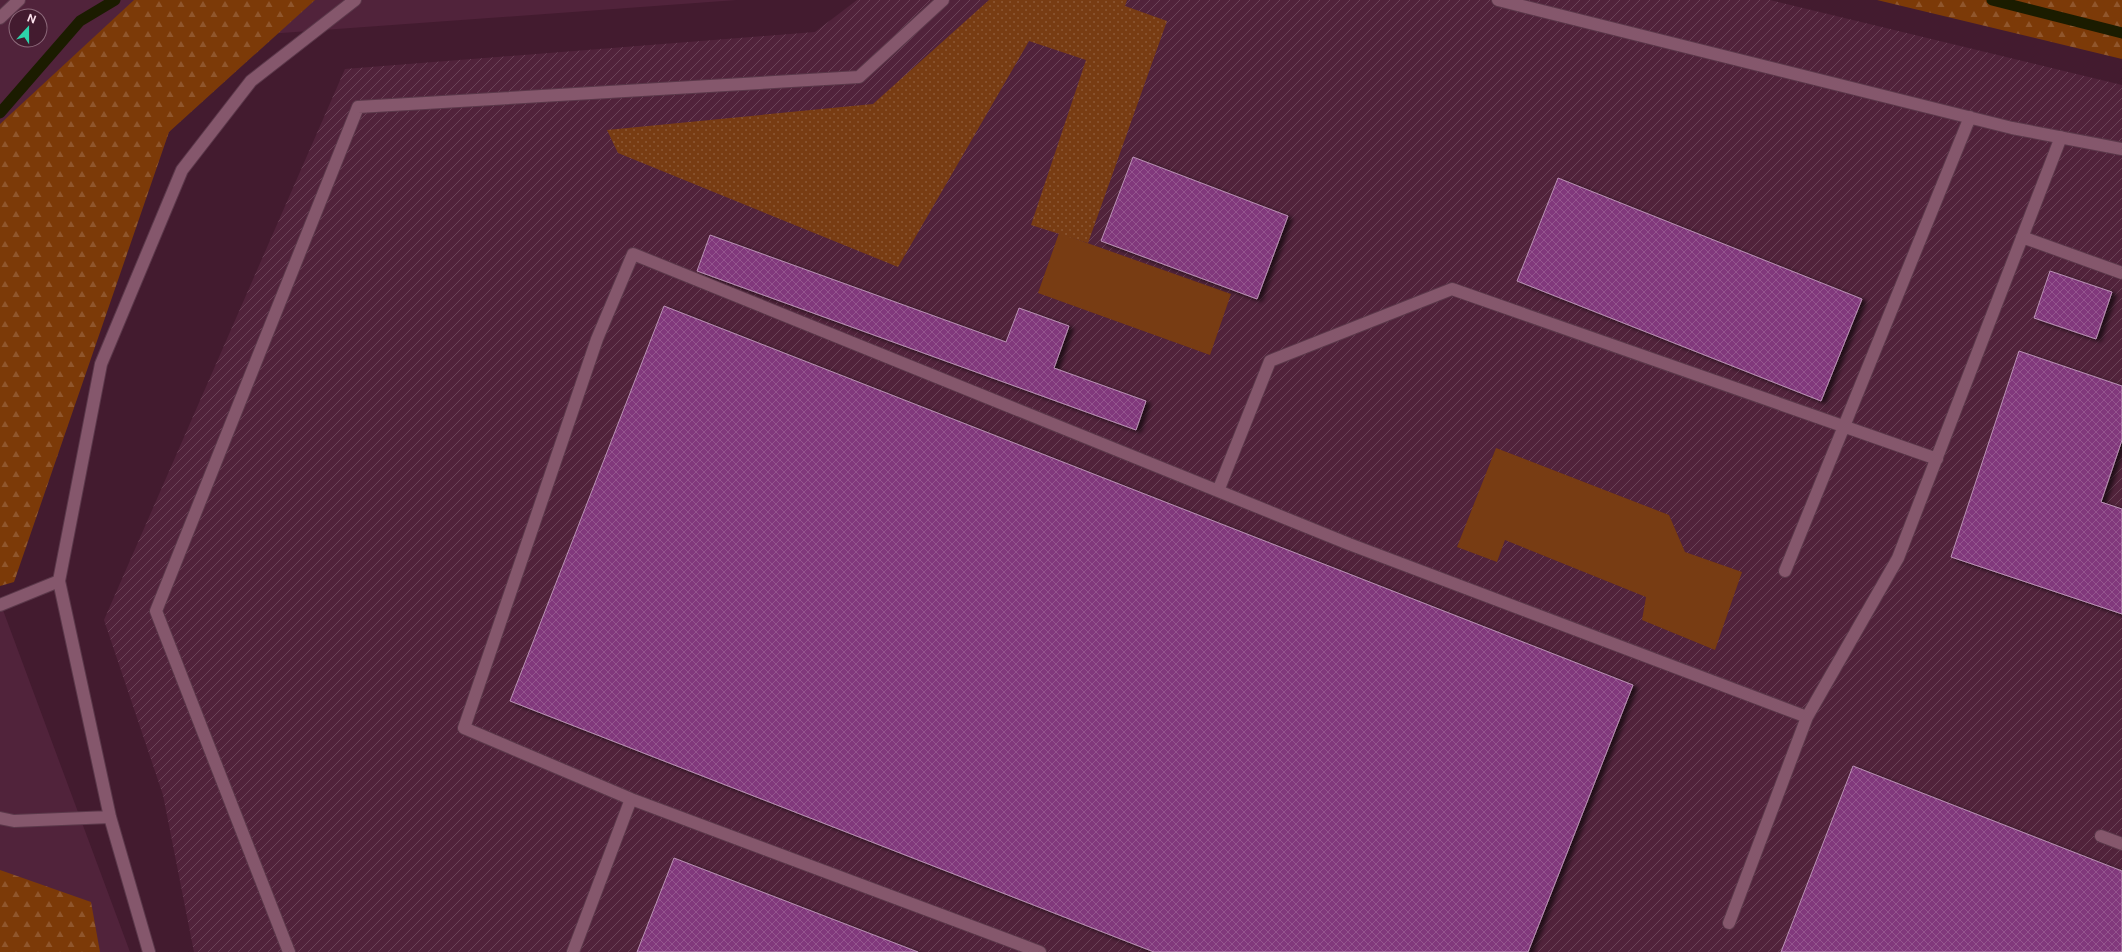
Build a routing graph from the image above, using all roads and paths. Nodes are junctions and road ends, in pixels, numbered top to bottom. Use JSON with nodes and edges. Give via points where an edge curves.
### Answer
{"nodes":[{"id":1,"x":19,"y":0,"type":"edge"},
{"id":2,"x":355,"y":0,"type":"edge"},
{"id":3,"x":943,"y":0,"type":"edge"},
{"id":4,"x":1498,"y":0,"type":"edge"},
{"id":5,"x":0,"y":18,"type":"edge"},
{"id":6,"x":1970,"y":118,"type":"junction"},
{"id":7,"x":2060,"y":137,"type":"junction"},
{"id":8,"x":2122,"y":149,"type":"edge"},
{"id":9,"x":2022,"y":237,"type":"junction"},
{"id":10,"x":2122,"y":273,"type":"edge"},
{"id":11,"x":1844,"y":426,"type":"junction"},
{"id":12,"x":1937,"y":459,"type":"junction"},
{"id":13,"x":1218,"y":491,"type":"junction"},
{"id":14,"x":1785,"y":571,"type":"dead end"},
{"id":15,"x":59,"y":581,"type":"junction"},
{"id":16,"x":0,"y":605,"type":"edge"},
{"id":17,"x":1808,"y":717,"type":"junction"},
{"id":18,"x":631,"y":798,"type":"junction"},
{"id":19,"x":110,"y":817,"type":"junction"},
{"id":20,"x":0,"y":818,"type":"edge"},
{"id":21,"x":2101,"y":836,"type":"dead end"},
{"id":22,"x":2122,"y":844,"type":"edge"},
{"id":23,"x":1728,"y":923,"type":"dead end"},
{"id":24,"x":149,"y":952,"type":"edge"},
{"id":25,"x":289,"y":952,"type":"edge"},
{"id":26,"x":573,"y":952,"type":"edge"},
{"id":27,"x":1040,"y":952,"type":"edge"}],
"edges":[{"from":1,"to":5,"type":"lane"},
{"from":2,"to":15,"type":"lane","via":[[251,81],[182,170],[101,364]]},
{"from":3,"to":25,"type":"lane","via":[[859,77],[358,108],[156,611]]},
{"from":4,"to":6,"type":"lane"},
{"from":6,"to":7,"type":"lane"},
{"from":6,"to":11,"type":"lane"},
{"from":7,"to":8,"type":"lane"},
{"from":7,"to":9,"type":"lane"},
{"from":9,"to":10,"type":"lane"},
{"from":9,"to":12,"type":"lane"},
{"from":11,"to":12,"type":"lane"},
{"from":11,"to":13,"type":"lane","via":[[1452,289],[1270,361]]},
{"from":11,"to":14,"type":"lane"},
{"from":12,"to":17,"type":"lane","via":[[1898,558]]},
{"from":13,"to":17,"type":"lane","via":[[1349,544]]},
{"from":13,"to":18,"type":"lane","via":[[633,254],[597,339],[464,728]]},
{"from":15,"to":16,"type":"lane"},
{"from":15,"to":19,"type":"lane"},
{"from":17,"to":23,"type":"lane"},
{"from":18,"to":26,"type":"lane"},
{"from":18,"to":27,"type":"lane"},
{"from":19,"to":20,"type":"lane","via":[[14,822]]},
{"from":19,"to":24,"type":"lane"},
{"from":21,"to":22,"type":"lane"}]}
